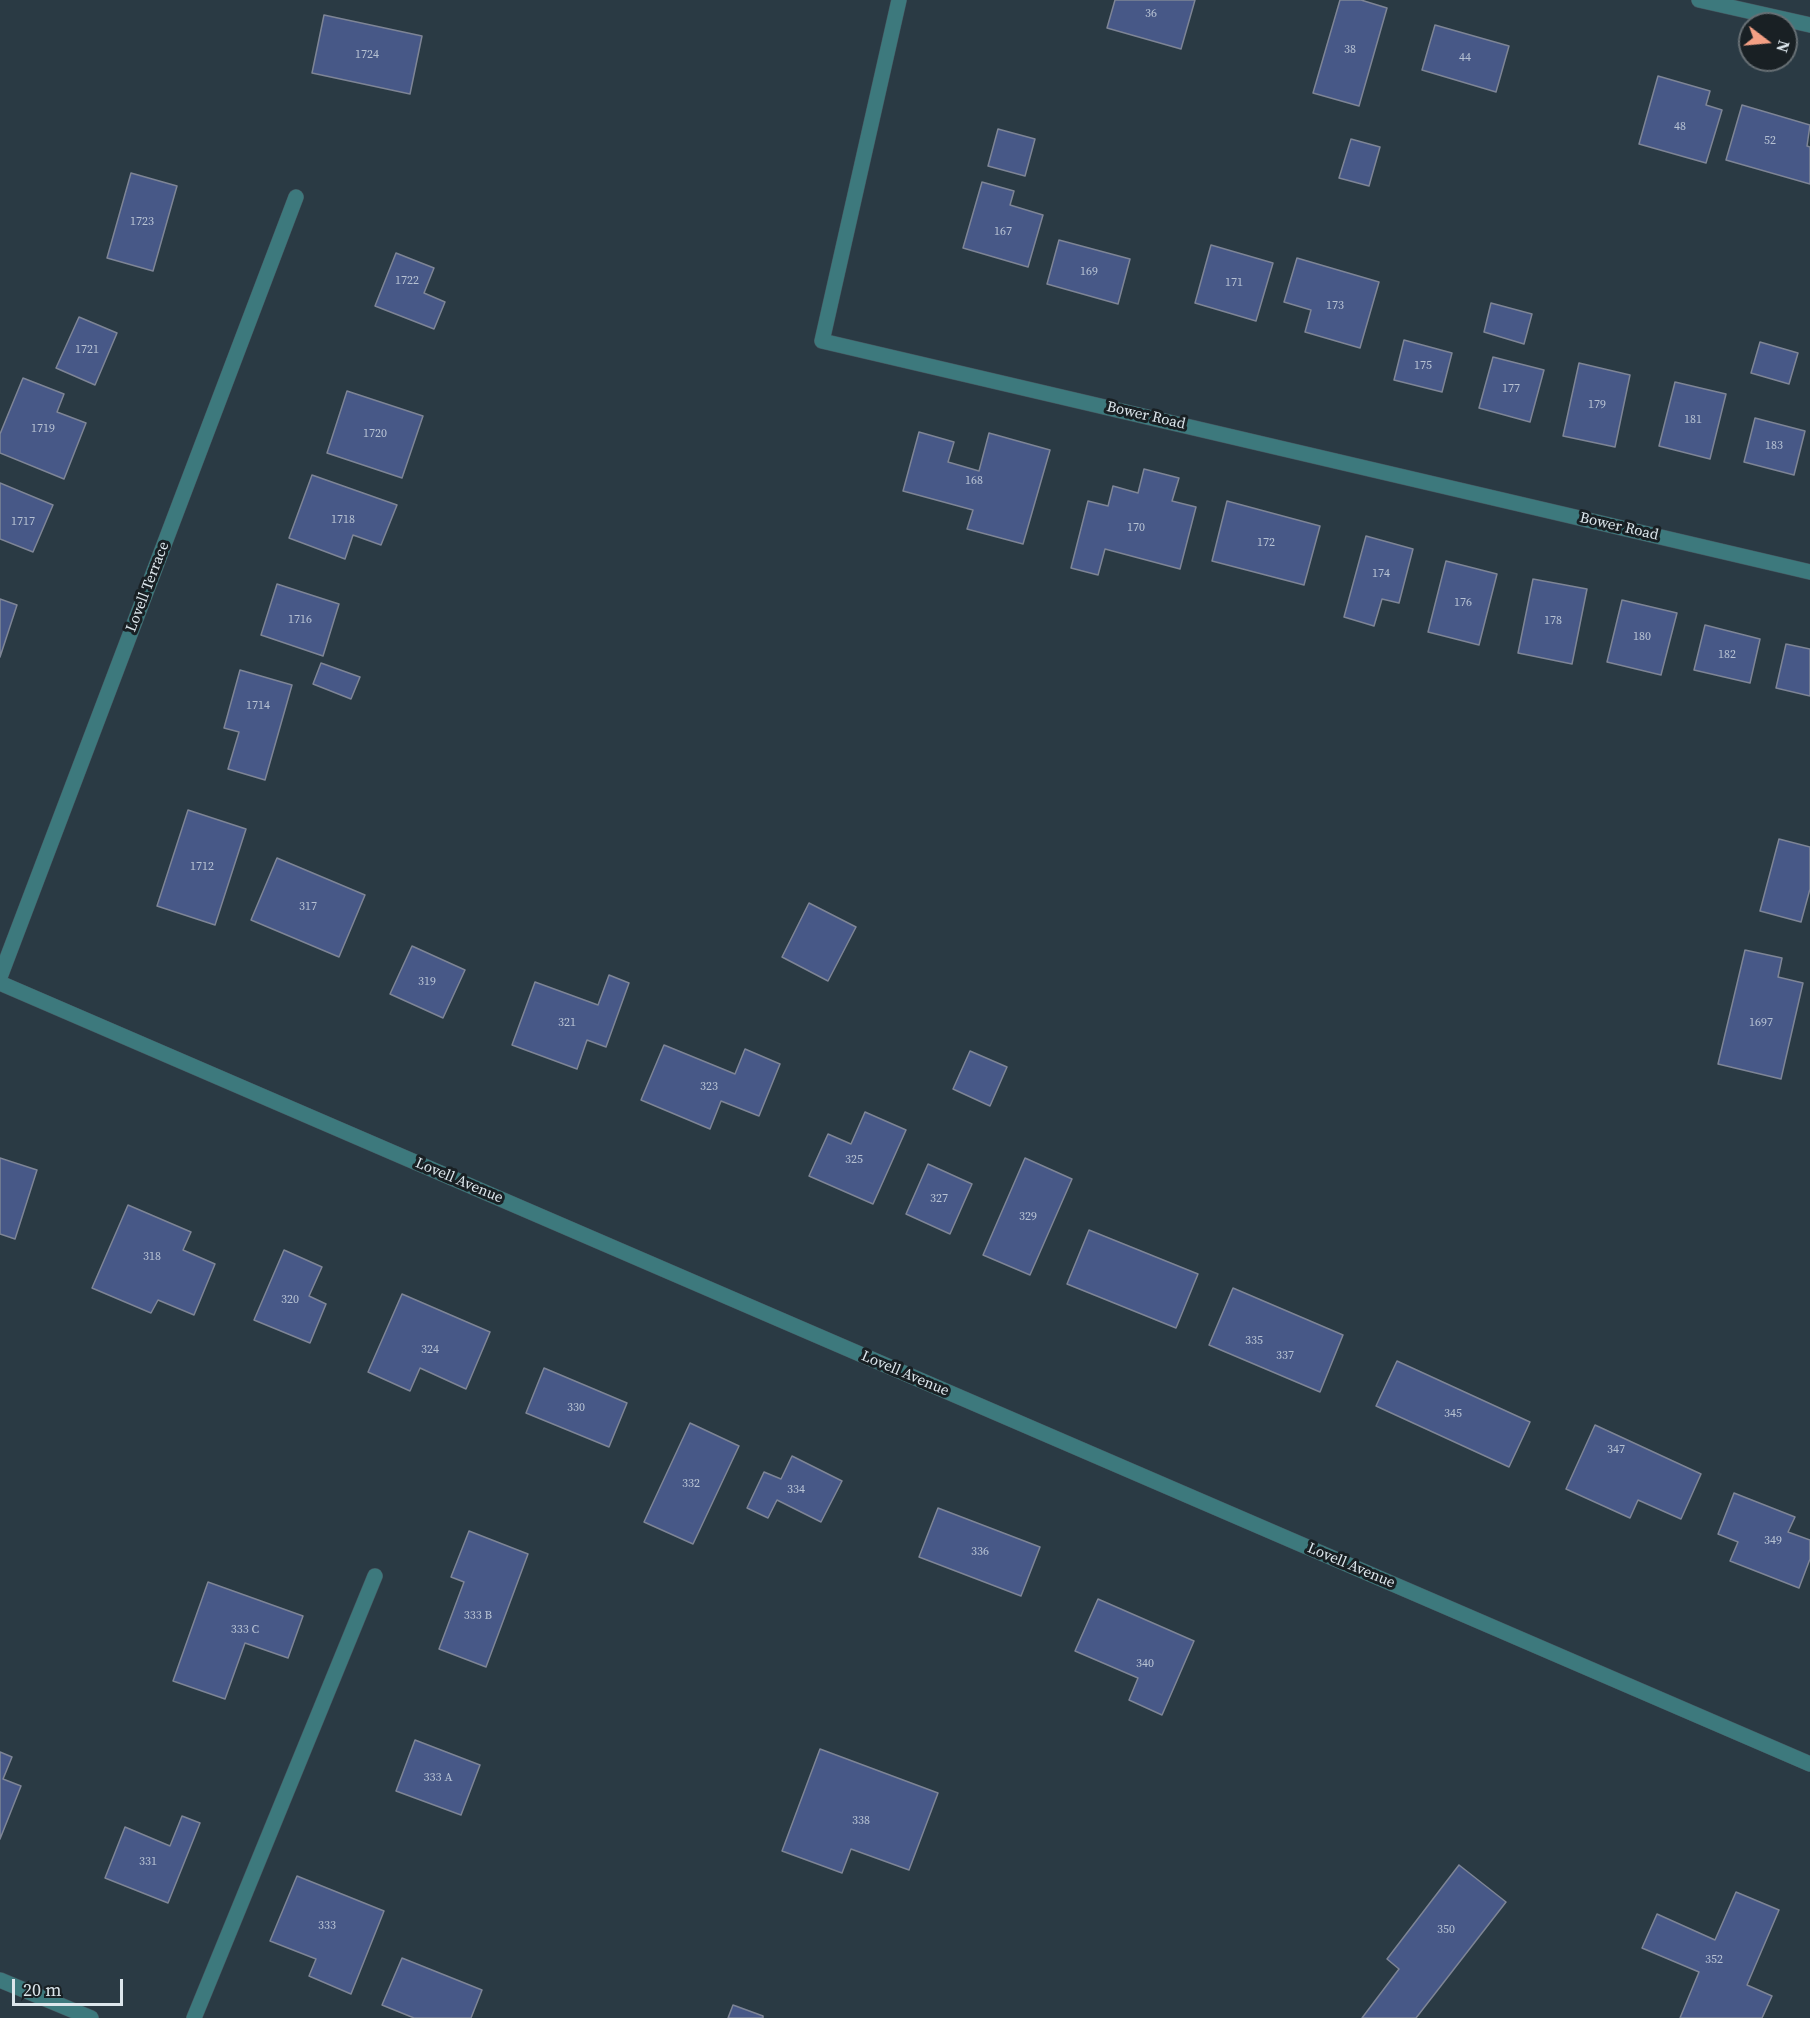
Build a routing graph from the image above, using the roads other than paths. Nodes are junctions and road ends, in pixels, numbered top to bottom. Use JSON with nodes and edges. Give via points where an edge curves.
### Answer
{"nodes":[{"id":1,"x":899,"y":0,"type":"edge"},
{"id":2,"x":1700,"y":0,"type":"edge"},
{"id":3,"x":1810,"y":25,"type":"edge"},
{"id":4,"x":296,"y":197,"type":"dead end"},
{"id":5,"x":1810,"y":572,"type":"edge"},
{"id":6,"x":0,"y":977,"type":"edge"},
{"id":7,"x":0,"y":983,"type":"edge"},
{"id":8,"x":375,"y":1576,"type":"dead end"},
{"id":9,"x":1810,"y":1764,"type":"edge"},
{"id":10,"x":0,"y":1980,"type":"edge"},
{"id":11,"x":91,"y":2018,"type":"edge"},
{"id":12,"x":194,"y":2018,"type":"edge"}],
"edges":[{"from":1,"to":5,"type":"street","name":"Bower Road","via":[[822,341]]},
{"from":2,"to":3,"type":"street"},
{"from":4,"to":6,"type":"street","name":"Lovell Terrace"},
{"from":7,"to":9,"type":"street","name":"Lovell Avenue"},
{"from":8,"to":12,"type":"street"},
{"from":10,"to":11,"type":"street"}]}
